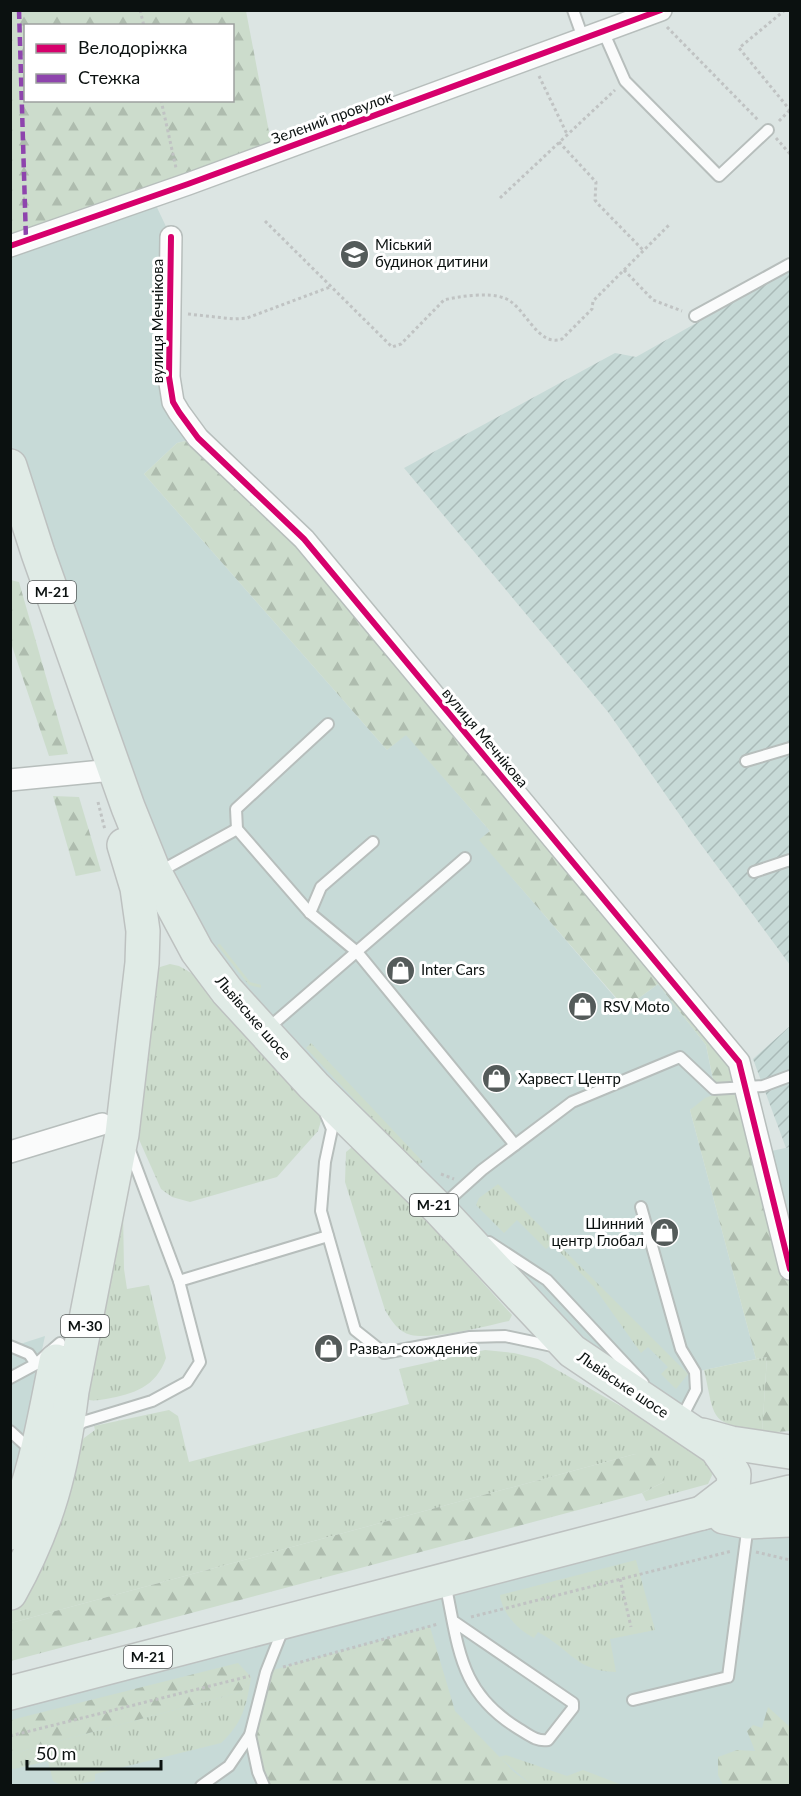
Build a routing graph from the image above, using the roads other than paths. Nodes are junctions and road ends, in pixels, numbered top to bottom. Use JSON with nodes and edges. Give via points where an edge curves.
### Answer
{"nodes":[{"id":1,"x":573,"y":10,"type":"edge"},
{"id":2,"x":657,"y":12,"type":"edge"},
{"id":3,"x":593,"y":35,"type":"junction"},
{"id":4,"x":768,"y":130,"type":"road end"},
{"id":5,"x":171,"y":237,"type":"dead end"},
{"id":6,"x":10,"y":246,"type":"edge"},
{"id":7,"x":790,"y":264,"type":"edge"},
{"id":8,"x":695,"y":316,"type":"road end"},
{"id":9,"x":10,"y":465,"type":"edge"},
{"id":10,"x":18,"y":525,"type":"dead end"},
{"id":11,"x":38,"y":554,"type":"junction"},
{"id":12,"x":96,"y":717,"type":"junction"},
{"id":13,"x":328,"y":724,"type":"dead end"},
{"id":14,"x":790,"y":748,"type":"edge"},
{"id":15,"x":746,"y":761,"type":"dead end"},
{"id":16,"x":89,"y":774,"type":"junction"},
{"id":17,"x":10,"y":780,"type":"edge"},
{"id":18,"x":237,"y":829,"type":"junction"},
{"id":19,"x":374,"y":842,"type":"dead end"},
{"id":20,"x":465,"y":858,"type":"dead end"},
{"id":21,"x":790,"y":860,"type":"edge"},
{"id":22,"x":153,"y":869,"type":"junction"},
{"id":23,"x":754,"y":872,"type":"dead end"},
{"id":24,"x":310,"y":913,"type":"junction"},
{"id":25,"x":357,"y":952,"type":"junction"},
{"id":26,"x":264,"y":1032,"type":"junction"},
{"id":27,"x":790,"y":1076,"type":"edge"},
{"id":28,"x":746,"y":1085,"type":"junction"},
{"id":29,"x":314,"y":1086,"type":"junction"},
{"id":30,"x":103,"y":1129,"type":"junction"},
{"id":31,"x":515,"y":1144,"type":"junction"},
{"id":32,"x":10,"y":1152,"type":"edge"},
{"id":33,"x":641,"y":1207,"type":"dead end"},
{"id":34,"x":439,"y":1209,"type":"junction"},
{"id":35,"x":328,"y":1236,"type":"junction"},
{"id":36,"x":790,"y":1269,"type":"edge"},
{"id":37,"x":179,"y":1281,"type":"junction"},
{"id":38,"x":60,"y":1343,"type":"junction"},
{"id":39,"x":10,"y":1346,"type":"edge"},
{"id":40,"x":572,"y":1351,"type":"junction"},
{"id":41,"x":36,"y":1364,"type":"junction"},
{"id":42,"x":10,"y":1378,"type":"edge"},
{"id":43,"x":687,"y":1428,"type":"junction"},
{"id":44,"x":10,"y":1431,"type":"edge"},
{"id":45,"x":67,"y":1433,"type":"junction"},
{"id":46,"x":790,"y":1452,"type":"edge"},
{"id":47,"x":36,"y":1456,"type":"junction"},
{"id":48,"x":790,"y":1477,"type":"edge"},
{"id":49,"x":790,"y":1492,"type":"edge"},
{"id":50,"x":702,"y":1513,"type":"junction"},
{"id":51,"x":790,"y":1520,"type":"edge"},
{"id":52,"x":790,"y":1529,"type":"edge"},
{"id":53,"x":10,"y":1533,"type":"edge"},
{"id":54,"x":748,"y":1536,"type":"junction"},
{"id":55,"x":444,"y":1580,"type":"junction"},
{"id":56,"x":10,"y":1593,"type":"edge"},
{"id":57,"x":286,"y":1621,"type":"junction"},
{"id":58,"x":453,"y":1621,"type":"junction"},
{"id":59,"x":10,"y":1693,"type":"edge"},
{"id":60,"x":633,"y":1700,"type":"dead end"},
{"id":61,"x":250,"y":1734,"type":"junction"},
{"id":62,"x":201,"y":1785,"type":"edge"},
{"id":63,"x":264,"y":1785,"type":"edge"}],
"edges":[{"from":1,"to":3,"type":"lane"},
{"from":2,"to":3,"type":"street","name":"Зелений провулок"},
{"from":3,"to":4,"type":"lane","via":[[625,81],[719,176]]},
{"from":3,"to":6,"type":"street","name":"Зелений провулок"},
{"from":5,"to":28,"type":"street","name":"вулиця Мечнікова","via":[[170,389],[186,423],[304,538],[739,1062]]},
{"from":7,"to":8,"type":"lane"},
{"from":9,"to":11,"type":"highway","name":"Львівське шосе","number":"М-21"},
{"from":10,"to":11,"type":"lane"},
{"from":11,"to":12,"type":"highway","name":"Львівське шосе","number":"М-21"},
{"from":12,"to":16,"type":"highway","number":"М-21"},
{"from":12,"to":22,"type":"highway","name":"Львівське шосе","number":"М-21"},
{"from":13,"to":18,"type":"lane","via":[[236,809]]},
{"from":14,"to":15,"type":"lane"},
{"from":16,"to":17,"type":"street"},
{"from":16,"to":30,"type":"highway","number":"М-21","via":[[137,888],[143,931],[132,1052]]},
{"from":18,"to":22,"type":"lane","via":[[168,867]]},
{"from":18,"to":24,"type":"lane"},
{"from":19,"to":24,"type":"lane","via":[[321,887]]},
{"from":20,"to":25,"type":"lane"},
{"from":21,"to":23,"type":"lane"},
{"from":22,"to":26,"type":"highway","name":"Львівське шосе","number":"М-21","via":[[197,951]]},
{"from":24,"to":25,"type":"lane"},
{"from":25,"to":26,"type":"lane"},
{"from":25,"to":31,"type":"lane"},
{"from":26,"to":29,"type":"highway","name":"Львівське шосе","number":"М-21"},
{"from":27,"to":28,"type":"lane","via":[[763,1086]]},
{"from":28,"to":31,"type":"lane","via":[[714,1089],[680,1057],[572,1102]]},
{"from":28,"to":36,"type":"street","name":"вулиця Мечнікова"},
{"from":29,"to":34,"type":"highway","name":"Львівське шосе","number":"М-21"},
{"from":29,"to":35,"type":"lane","via":[[332,1129],[321,1211]]},
{"from":30,"to":32,"type":"street"},
{"from":30,"to":37,"type":"lane","via":[[136,1164]]},
{"from":30,"to":38,"type":"highway","number":"М-21"},
{"from":30,"to":45,"type":"highway","number":"М-30"},
{"from":31,"to":34,"type":"lane"},
{"from":33,"to":43,"type":"lane","via":[[681,1349],[695,1372],[696,1390]]},
{"from":34,"to":40,"type":"highway","name":"Львівське шосе","number":"М-21"},
{"from":34,"to":43,"type":"lane","via":[[547,1280]]},
{"from":35,"to":37,"type":"lane"},
{"from":35,"to":40,"type":"lane","via":[[355,1330],[384,1353],[470,1337],[505,1336]]},
{"from":37,"to":45,"type":"lane","via":[[200,1362],[187,1382],[152,1401],[83,1422]]},
{"from":38,"to":41,"type":"lane"},
{"from":38,"to":47,"type":"highway","number":"М-21"},
{"from":39,"to":41,"type":"lane","via":[[29,1354]]},
{"from":40,"to":43,"type":"highway","name":"Львівське шосе","number":"М-21"},
{"from":41,"to":42,"type":"lane"},
{"from":43,"to":46,"type":"highway","number":"М-21","via":[[731,1443]]},
{"from":43,"to":50,"type":"highway","via":[[716,1448],[734,1474],[733,1489]]},
{"from":44,"to":47,"type":"lane"},
{"from":45,"to":56,"type":"highway","number":"М-30","via":[[49,1511],[31,1556]]},
{"from":47,"to":53,"type":"highway","number":"М-21","via":[[23,1504]]},
{"from":48,"to":50,"type":"highway","number":"М-21"},
{"from":49,"to":50,"type":"highway"},
{"from":50,"to":54,"type":"highway","number":"М-21"},
{"from":50,"to":55,"type":"highway","number":"М-21"},
{"from":51,"to":54,"type":"highway","number":"М-21"},
{"from":52,"to":54,"type":"lane"},
{"from":54,"to":60,"type":"lane","via":[[728,1677]]},
{"from":55,"to":57,"type":"highway","number":"М-21"},
{"from":55,"to":58,"type":"lane"},
{"from":57,"to":59,"type":"highway","number":"М-21"},
{"from":57,"to":61,"type":"lane","via":[[266,1672]]},
{"from":58,"to":58,"type":"lane","via":[[465,1675],[484,1700],[512,1725],[538,1740],[548,1740],[573,1703]]},
{"from":61,"to":62,"type":"lane","via":[[229,1766]]},
{"from":61,"to":63,"type":"lane"}]}
